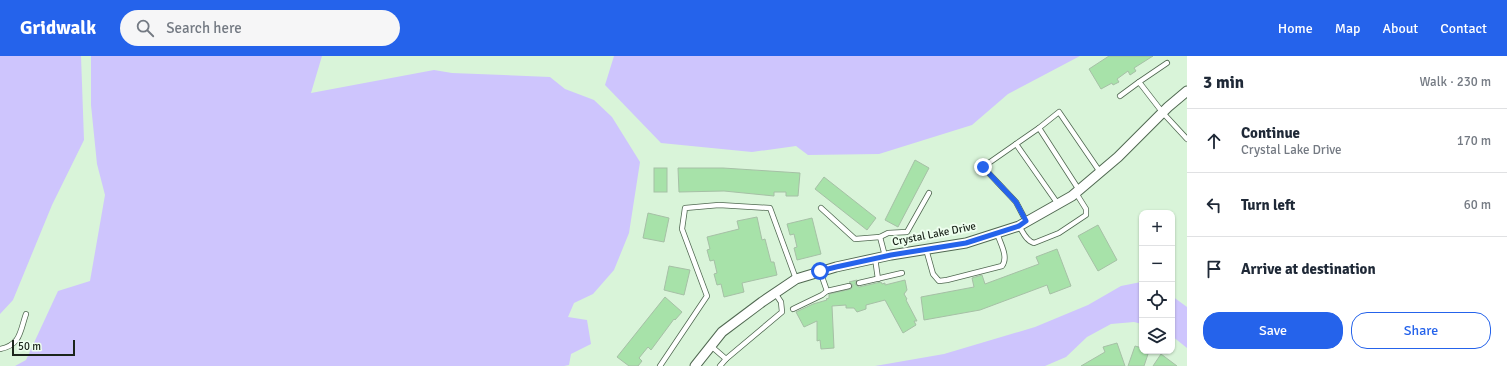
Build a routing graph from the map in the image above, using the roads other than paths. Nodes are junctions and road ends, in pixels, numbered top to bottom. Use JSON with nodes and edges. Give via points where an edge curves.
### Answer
{"nodes":[{"id":1,"x":1167,"y":63,"type":"dead end"},
{"id":2,"x":1139,"y":82,"type":"junction"},
{"id":3,"x":1187,"y":91,"type":"edge"},
{"id":4,"x":1120,"y":96,"type":"dead end"},
{"id":5,"x":1162,"y":113,"type":"junction"},
{"id":6,"x":1039,"y":128,"type":"junction"},
{"id":7,"x":1187,"y":139,"type":"edge"},
{"id":8,"x":1016,"y":144,"type":"junction"},
{"id":9,"x":1100,"y":172,"type":"junction"},
{"id":10,"x":1077,"y":191,"type":"junction"},
{"id":11,"x":929,"y":193,"type":"dead end"},
{"id":12,"x":1058,"y":204,"type":"junction"},
{"id":13,"x":821,"y":208,"type":"dead end"},
{"id":14,"x":1023,"y":223,"type":"junction"},
{"id":15,"x":997,"y":233,"type":"junction"},
{"id":16,"x":880,"y":237,"type":"junction"},
{"id":17,"x":926,"y":249,"type":"junction"},
{"id":18,"x":885,"y":256,"type":"junction"},
{"id":19,"x":875,"y":258,"type":"junction"},
{"id":20,"x":820,"y":271,"type":"junction"},
{"id":21,"x":902,"y":273,"type":"dead end"},
{"id":22,"x":796,"y":279,"type":"junction"},
{"id":23,"x":878,"y":279,"type":"junction"},
{"id":24,"x":859,"y":283,"type":"dead end"},
{"id":25,"x":849,"y":286,"type":"dead end"},
{"id":26,"x":827,"y":291,"type":"junction"},
{"id":27,"x":775,"y":293,"type":"junction"},
{"id":28,"x":793,"y":309,"type":"dead end"},
{"id":29,"x":26,"y":314,"type":"dead end"},
{"id":30,"x":711,"y":346,"type":"junction"},
{"id":31,"x":0,"y":349,"type":"edge"},
{"id":32,"x":726,"y":359,"type":"junction"},
{"id":33,"x":660,"y":366,"type":"edge"},
{"id":34,"x":695,"y":366,"type":"edge"},
{"id":35,"x":720,"y":366,"type":"edge"}],
"edges":[{"from":1,"to":2,"type":"lane"},
{"from":2,"to":4,"type":"lane"},
{"from":2,"to":5,"type":"lane"},
{"from":3,"to":5,"type":"street","name":"Crystal Lake Drive"},
{"from":5,"to":7,"type":"lane"},
{"from":5,"to":9,"type":"street","name":"Crystal Lake Drive"},
{"from":6,"to":8,"type":"lane"},
{"from":6,"to":9,"type":"lane","via":[[1060,112]]},
{"from":6,"to":10,"type":"lane"},
{"from":8,"to":12,"type":"lane"},
{"from":8,"to":14,"type":"lane","via":[[983,167],[1016,202]]},
{"from":9,"to":10,"type":"street","name":"Crystal Lake Drive"},
{"from":10,"to":12,"type":"street","name":"Crystal Lake Drive"},
{"from":10,"to":14,"type":"lane","via":[[1086,209],[1086,215],[1059,233],[1034,243],[1027,239]]},
{"from":11,"to":16,"type":"lane","via":[[907,232],[888,233]]},
{"from":12,"to":14,"type":"street","name":"Crystal Lake Drive"},
{"from":13,"to":16,"type":"lane","via":[[855,239]]},
{"from":14,"to":15,"type":"street","name":"Crystal Lake Drive"},
{"from":15,"to":17,"type":"street","name":"Crystal Lake Drive","via":[[966,243]]},
{"from":15,"to":17,"type":"lane","via":[[1005,256],[1002,266],[947,280],[939,280],[933,274]]},
{"from":16,"to":18,"type":"lane"},
{"from":17,"to":18,"type":"street","name":"Crystal Lake Drive"},
{"from":18,"to":19,"type":"street","name":"Crystal Lake Drive"},
{"from":19,"to":20,"type":"street","name":"Crystal Lake Drive"},
{"from":19,"to":23,"type":"lane"},
{"from":20,"to":22,"type":"street","name":"Crystal Lake Drive"},
{"from":20,"to":26,"type":"lane"},
{"from":21,"to":23,"type":"lane"},
{"from":22,"to":27,"type":"street","name":"Crystal Lake Drive"},
{"from":22,"to":33,"type":"lane","via":[[770,208],[719,205],[685,208],[682,229],[707,296]]},
{"from":23,"to":24,"type":"lane"},
{"from":25,"to":26,"type":"lane"},
{"from":26,"to":28,"type":"lane","via":[[822,296]]},
{"from":27,"to":30,"type":"street","name":"Crystal Lake Drive","via":[[722,332]]},
{"from":27,"to":32,"type":"lane","via":[[782,302],[782,312]]},
{"from":29,"to":31,"type":"lane","via":[[20,336],[9,348]]},
{"from":30,"to":32,"type":"lane"},
{"from":30,"to":34,"type":"street","name":"Crystal Lake Drive"},
{"from":32,"to":35,"type":"lane"}]}
